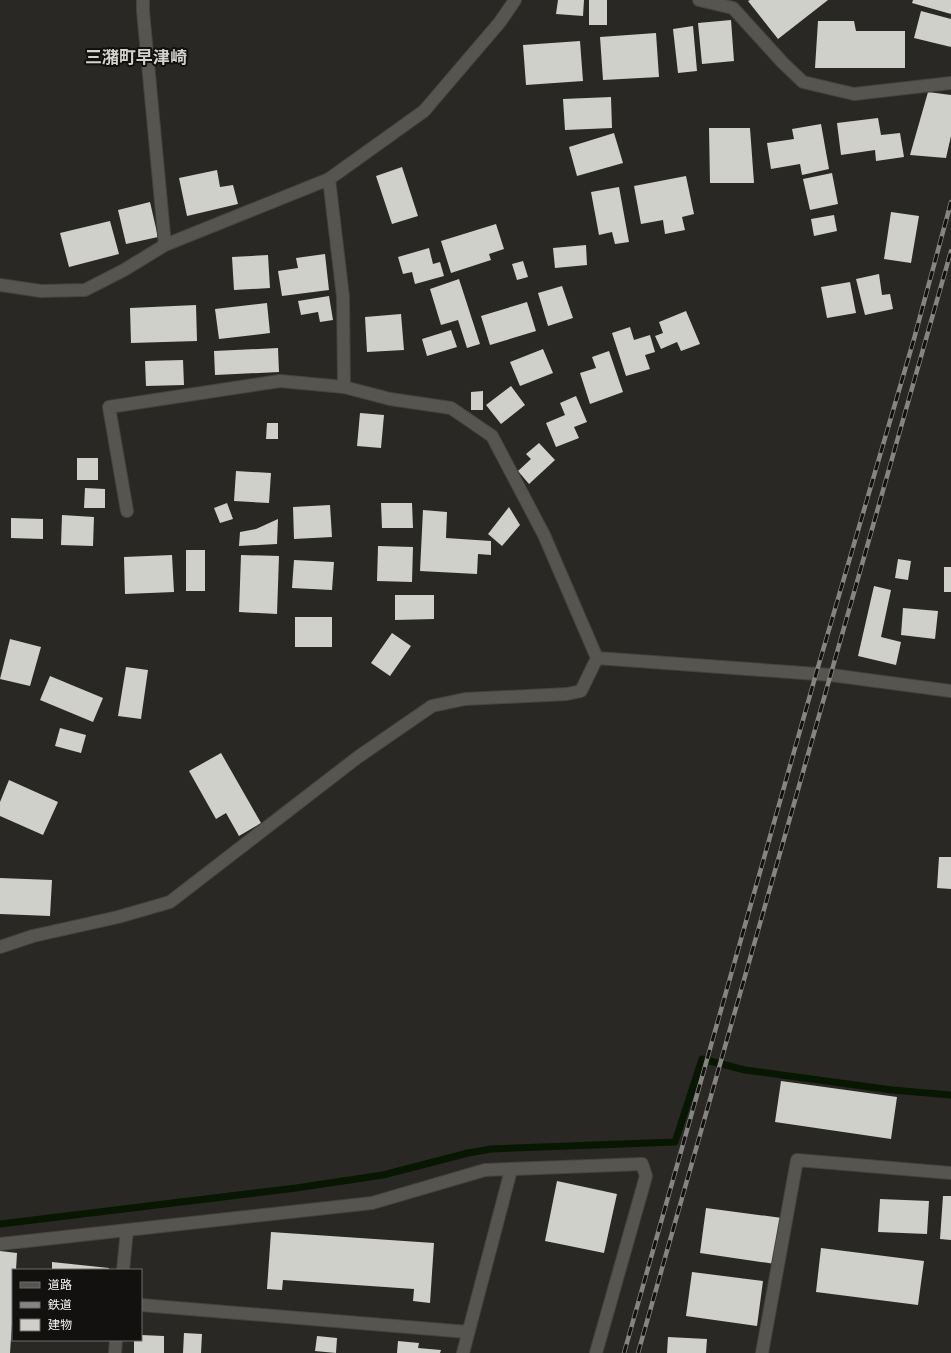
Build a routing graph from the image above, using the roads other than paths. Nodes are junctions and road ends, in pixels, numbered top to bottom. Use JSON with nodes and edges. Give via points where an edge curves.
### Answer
{"nodes":[{"id":1,"x":143,"y":0,"type":"edge"},
{"id":2,"x":515,"y":0,"type":"edge"},
{"id":3,"x":699,"y":0,"type":"edge"},
{"id":4,"x":951,"y":83,"type":"edge"},
{"id":5,"x":329,"y":179,"type":"junction"},
{"id":6,"x":165,"y":245,"type":"junction"},
{"id":7,"x":0,"y":285,"type":"edge"},
{"id":8,"x":344,"y":387,"type":"junction"},
{"id":9,"x":127,"y":511,"type":"dead end"},
{"id":10,"x":597,"y":658,"type":"junction"},
{"id":11,"x":951,"y":691,"type":"edge"},
{"id":12,"x":0,"y":947,"type":"edge"},
{"id":13,"x":512,"y":1170,"type":"junction"},
{"id":14,"x":951,"y":1173,"type":"edge"},
{"id":15,"x":126,"y":1230,"type":"junction"},
{"id":16,"x":0,"y":1244,"type":"edge"},
{"id":17,"x":123,"y":1269,"type":"edge"},
{"id":18,"x":142,"y":1305,"type":"edge"},
{"id":19,"x":468,"y":1332,"type":"junction"},
{"id":20,"x":116,"y":1341,"type":"edge"},
{"id":21,"x":114,"y":1353,"type":"edge"},
{"id":22,"x":463,"y":1353,"type":"edge"},
{"id":23,"x":596,"y":1353,"type":"edge"},
{"id":24,"x":762,"y":1353,"type":"edge"}],
"edges":[{"from":1,"to":6,"type":"street"},
{"from":2,"to":5,"type":"street","via":[[500,22],[424,111]]},
{"from":3,"to":4,"type":"street","via":[[733,8],[803,82],[854,94]]},
{"from":5,"to":6,"type":"street"},
{"from":5,"to":8,"type":"street","via":[[343,297]]},
{"from":6,"to":7,"type":"street","via":[[85,290],[41,291]]},
{"from":8,"to":9,"type":"street","via":[[280,381],[109,407]]},
{"from":8,"to":10,"type":"street","via":[[390,399],[451,408],[492,436],[544,535]]},
{"from":10,"to":11,"type":"street","via":[[831,675]]},
{"from":10,"to":12,"type":"street","via":[[581,690],[567,694],[465,699],[432,706],[358,757],[170,902],[118,918],[33,936]]},
{"from":13,"to":15,"type":"street","via":[[486,1170],[372,1203]]},
{"from":13,"to":19,"type":"street"},
{"from":13,"to":23,"type":"street","via":[[642,1164],[646,1176]]},
{"from":14,"to":24,"type":"street","via":[[797,1160]]},
{"from":15,"to":16,"type":"street"},
{"from":15,"to":17,"type":"street"},
{"from":18,"to":19,"type":"street"},
{"from":19,"to":22,"type":"street"},
{"from":20,"to":21,"type":"street"}]}
